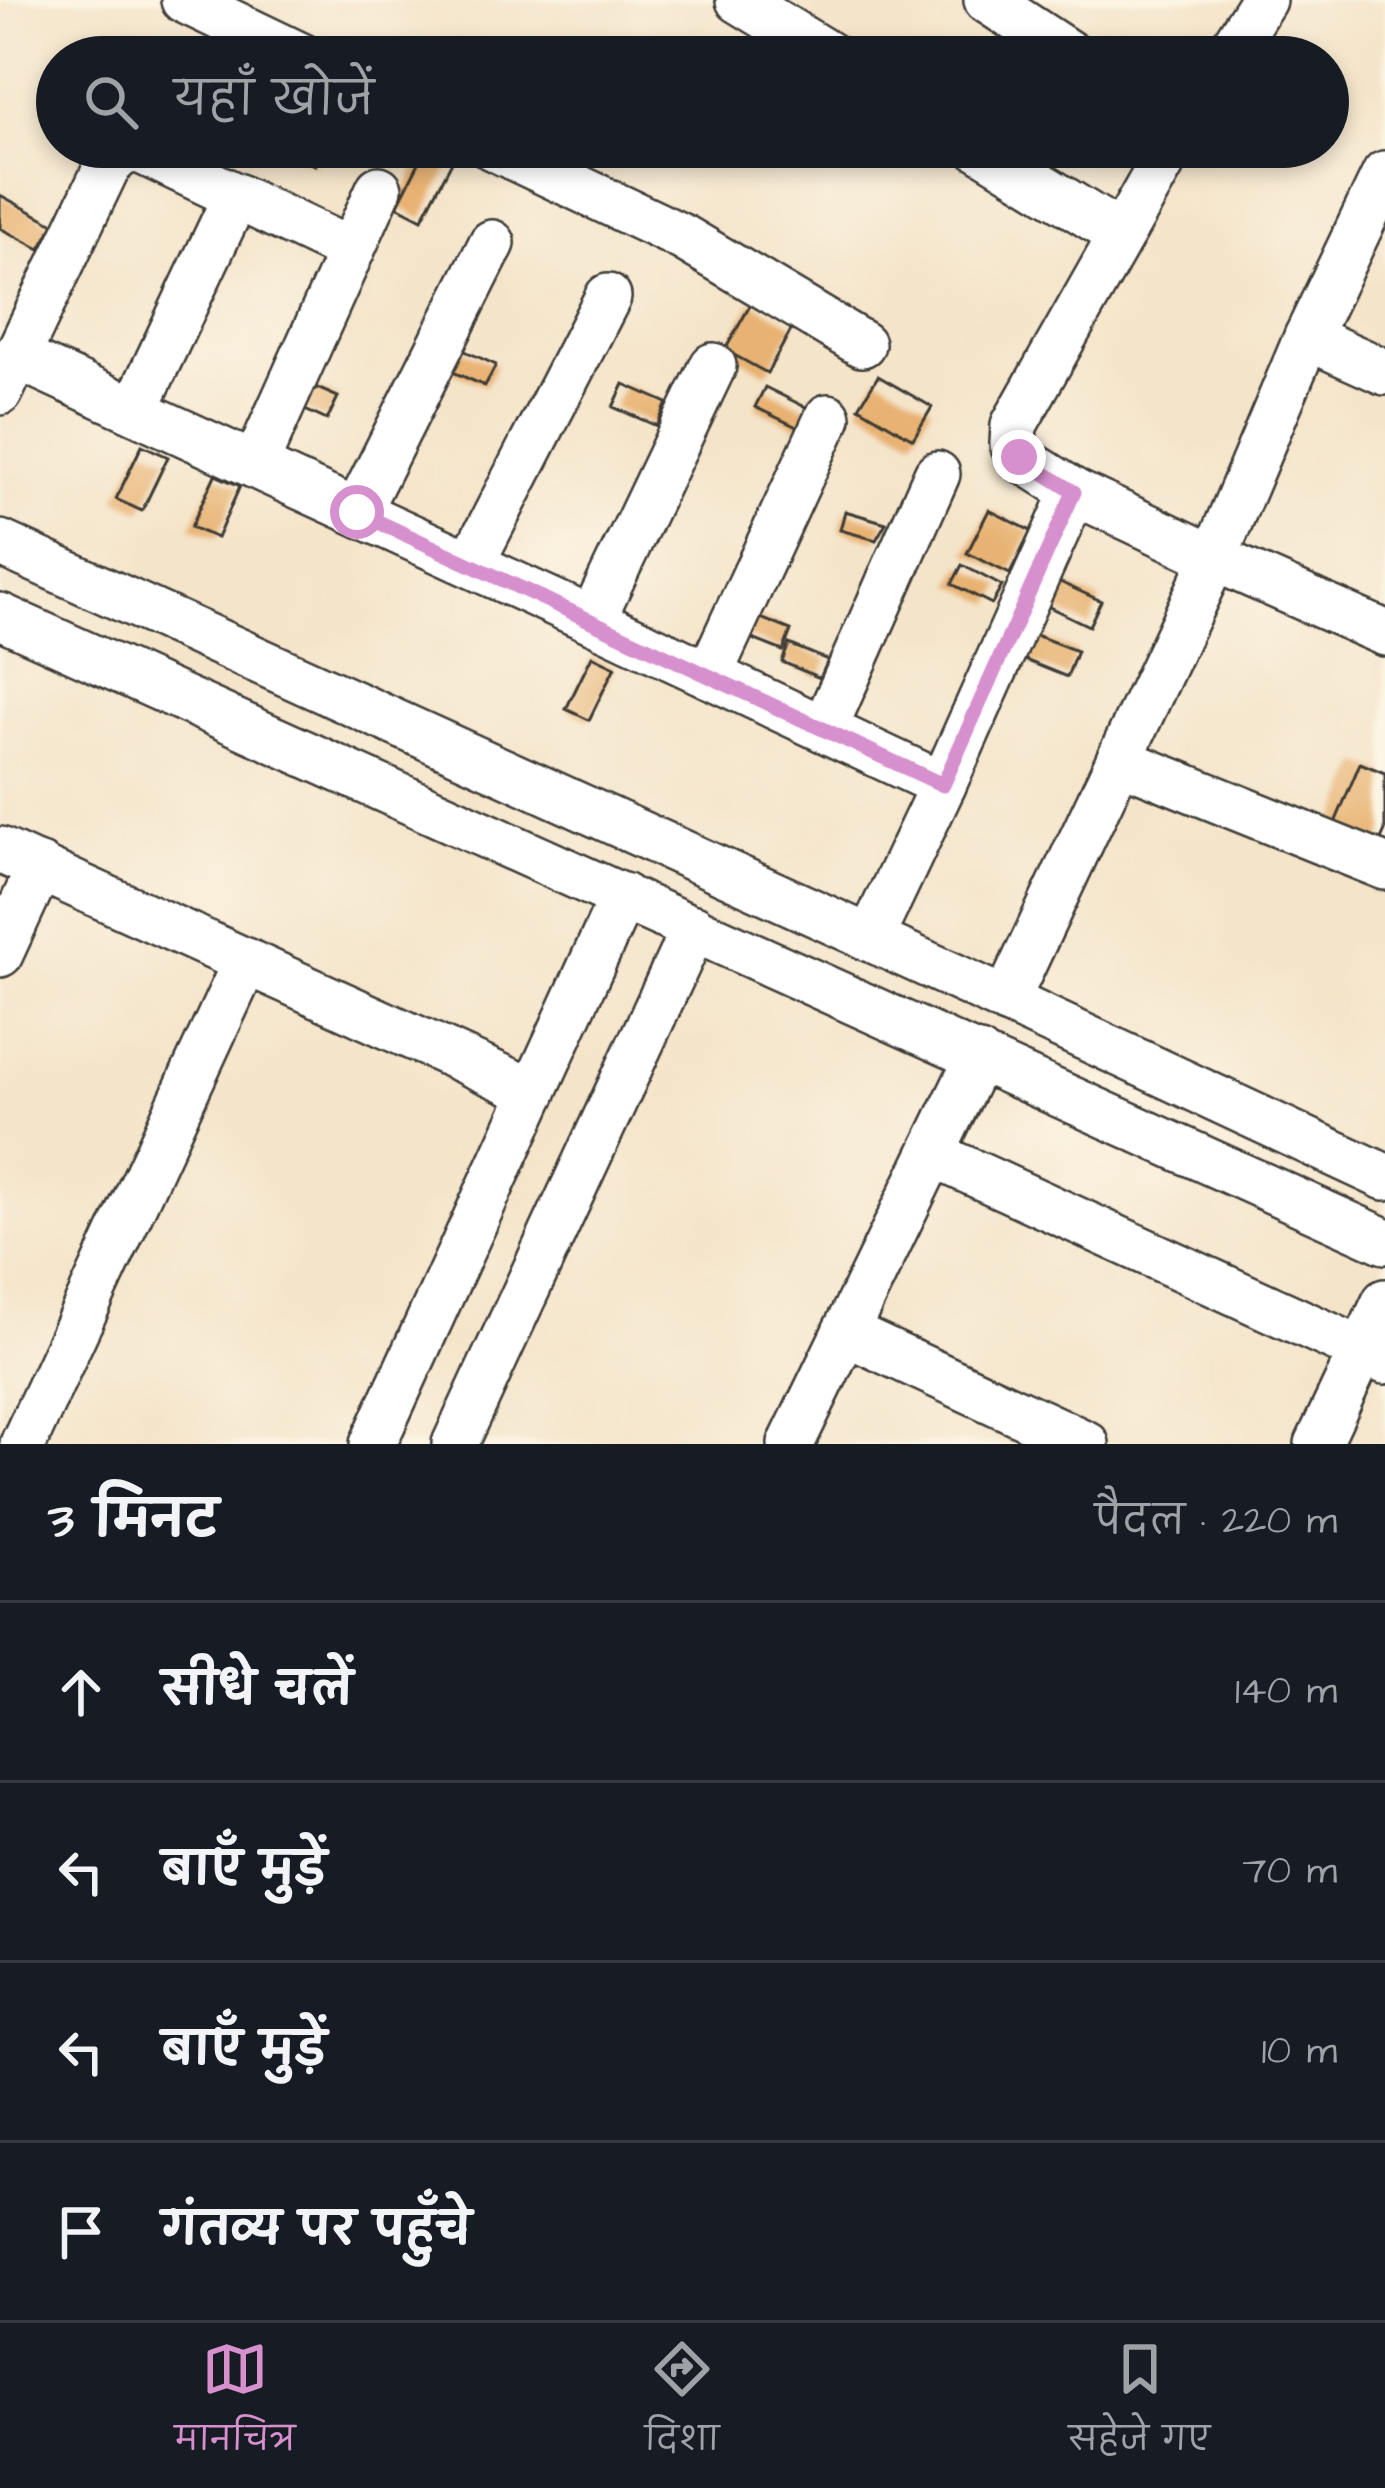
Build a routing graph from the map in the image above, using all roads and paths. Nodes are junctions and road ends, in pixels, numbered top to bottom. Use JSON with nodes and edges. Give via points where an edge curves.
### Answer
{"nodes":[{"id":1,"x":184,"y":0,"type":"edge"},
{"id":2,"x":739,"y":0,"type":"edge"},
{"id":3,"x":987,"y":0,"type":"edge"},
{"id":4,"x":1263,"y":0,"type":"edge"},
{"id":5,"x":259,"y":36,"type":"edge"},
{"id":6,"x":798,"y":36,"type":"edge"},
{"id":7,"x":1042,"y":36,"type":"edge"},
{"id":8,"x":1240,"y":36,"type":"edge"},
{"id":9,"x":107,"y":168,"type":"edge"},
{"id":10,"x":177,"y":168,"type":"edge"},
{"id":11,"x":536,"y":168,"type":"edge"},
{"id":12,"x":1012,"y":168,"type":"edge"},
{"id":13,"x":1160,"y":168,"type":"edge"},
{"id":14,"x":1385,"y":174,"type":"edge"},
{"id":15,"x":379,"y":189,"type":"dead end"},
{"id":16,"x":236,"y":196,"type":"junction"},
{"id":17,"x":1120,"y":235,"type":"junction"},
{"id":18,"x":492,"y":242,"type":"dead end"},
{"id":19,"x":351,"y":251,"type":"junction"},
{"id":20,"x":608,"y":297,"type":"dead end"},
{"id":21,"x":1307,"y":337,"type":"junction"},
{"id":22,"x":862,"y":344,"type":"dead end"},
{"id":23,"x":713,"y":366,"type":"dead end"},
{"id":24,"x":1385,"y":372,"type":"edge"},
{"id":25,"x":8,"y":374,"type":"edge"},
{"id":26,"x":134,"y":410,"type":"junction"},
{"id":27,"x":828,"y":417,"type":"dead end"},
{"id":28,"x":255,"y":465,"type":"junction"},
{"id":29,"x":937,"y":475,"type":"dead end"},
{"id":30,"x":1074,"y":492,"type":"junction"},
{"id":31,"x":357,"y":512,"type":"junction"},
{"id":32,"x":0,"y":543,"type":"edge"},
{"id":33,"x":1214,"y":558,"type":"junction"},
{"id":34,"x":472,"y":564,"type":"junction"},
{"id":35,"x":0,"y":616,"type":"edge"},
{"id":36,"x":592,"y":620,"type":"junction"},
{"id":37,"x":1385,"y":633,"type":"edge"},
{"id":38,"x":709,"y":675,"type":"junction"},
{"id":39,"x":824,"y":729,"type":"junction"},
{"id":40,"x":1118,"y":760,"type":"junction"},
{"id":41,"x":943,"y":785,"type":"junction"},
{"id":42,"x":20,"y":859,"type":"edge"},
{"id":43,"x":1385,"y":867,"type":"edge"},
{"id":44,"x":623,"y":896,"type":"junction"},
{"id":45,"x":694,"y":928,"type":"junction"},
{"id":46,"x":870,"y":939,"type":"junction"},
{"id":47,"x":0,"y":954,"type":"edge"},
{"id":48,"x":246,"y":962,"type":"junction"},
{"id":49,"x":1006,"y":1001,"type":"junction"},
{"id":50,"x":980,"y":1056,"type":"junction"},
{"id":51,"x":534,"y":1092,"type":"junction"},
{"id":52,"x":932,"y":1154,"type":"junction"},
{"id":53,"x":1385,"y":1178,"type":"edge"},
{"id":54,"x":1385,"y":1240,"type":"edge"},
{"id":55,"x":1385,"y":1302,"type":"edge"},
{"id":56,"x":845,"y":1332,"type":"junction"},
{"id":57,"x":1374,"y":1356,"type":"edge"},
{"id":58,"x":23,"y":1444,"type":"edge"},
{"id":59,"x":373,"y":1444,"type":"edge"},
{"id":60,"x":455,"y":1444,"type":"edge"},
{"id":61,"x":791,"y":1444,"type":"edge"},
{"id":62,"x":1086,"y":1444,"type":"edge"},
{"id":63,"x":1318,"y":1444,"type":"edge"}],
"edges":[{"from":1,"to":5,"type":"street"},
{"from":2,"to":6,"type":"street"},
{"from":3,"to":7,"type":"street"},
{"from":4,"to":8,"type":"street"},
{"from":9,"to":25,"type":"street"},
{"from":10,"to":16,"type":"street"},
{"from":11,"to":22,"type":"street","via":[[684,238]]},
{"from":12,"to":17,"type":"street"},
{"from":13,"to":17,"type":"street"},
{"from":14,"to":21,"type":"street"},
{"from":15,"to":19,"type":"street"},
{"from":16,"to":19,"type":"street"},
{"from":16,"to":26,"type":"street"},
{"from":17,"to":30,"type":"street","via":[[1014,425],[1019,457]]},
{"from":18,"to":31,"type":"street"},
{"from":19,"to":28,"type":"street"},
{"from":20,"to":34,"type":"street"},
{"from":21,"to":24,"type":"street"},
{"from":21,"to":33,"type":"street"},
{"from":23,"to":36,"type":"street"},
{"from":25,"to":26,"type":"street"},
{"from":26,"to":28,"type":"street"},
{"from":27,"to":38,"type":"street"},
{"from":28,"to":31,"type":"street"},
{"from":29,"to":39,"type":"street"},
{"from":30,"to":33,"type":"street"},
{"from":30,"to":41,"type":"street"},
{"from":31,"to":34,"type":"street"},
{"from":32,"to":46,"type":"street"},
{"from":33,"to":37,"type":"street"},
{"from":33,"to":40,"type":"street"},
{"from":34,"to":36,"type":"street"},
{"from":35,"to":44,"type":"street"},
{"from":36,"to":38,"type":"street"},
{"from":38,"to":39,"type":"street"},
{"from":39,"to":41,"type":"street"},
{"from":40,"to":43,"type":"street"},
{"from":40,"to":49,"type":"street"},
{"from":41,"to":46,"type":"street"},
{"from":42,"to":47,"type":"street"},
{"from":42,"to":48,"type":"street"},
{"from":44,"to":45,"type":"street"},
{"from":44,"to":51,"type":"street"},
{"from":45,"to":50,"type":"street"},
{"from":45,"to":60,"type":"street"},
{"from":46,"to":49,"type":"street"},
{"from":48,"to":51,"type":"street"},
{"from":48,"to":58,"type":"street"},
{"from":49,"to":53,"type":"street"},
{"from":50,"to":52,"type":"street"},
{"from":50,"to":54,"type":"street"},
{"from":51,"to":59,"type":"street"},
{"from":52,"to":56,"type":"street"},
{"from":52,"to":57,"type":"street"},
{"from":55,"to":57,"type":"street"},
{"from":56,"to":61,"type":"street"},
{"from":56,"to":62,"type":"street"},
{"from":57,"to":63,"type":"street"}]}
